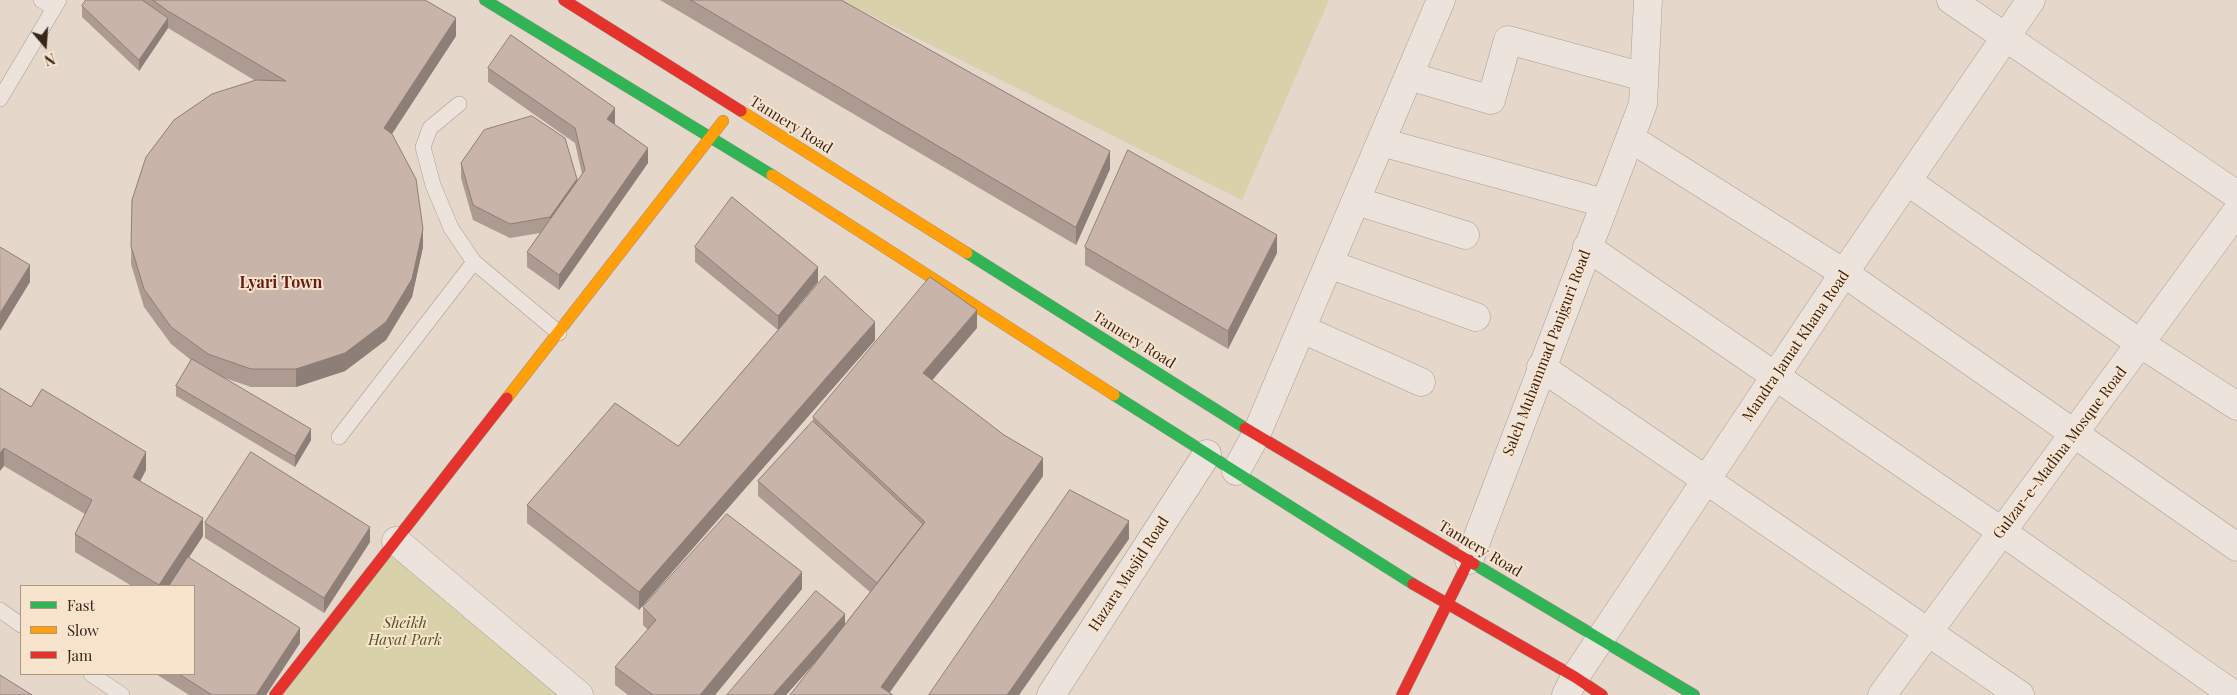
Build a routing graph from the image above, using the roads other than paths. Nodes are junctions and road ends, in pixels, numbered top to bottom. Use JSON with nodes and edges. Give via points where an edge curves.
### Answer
{"nodes":[{"id":1,"x":41,"y":0,"type":"edge"},
{"id":2,"x":485,"y":0,"type":"edge"},
{"id":3,"x":564,"y":0,"type":"edge"},
{"id":4,"x":1441,"y":0,"type":"edge"},
{"id":5,"x":1648,"y":0,"type":"edge"},
{"id":6,"x":1951,"y":0,"type":"edge"},
{"id":7,"x":2030,"y":0,"type":"edge"},
{"id":8,"x":56,"y":4,"type":"edge"},
{"id":9,"x":2005,"y":37,"type":"junction"},
{"id":10,"x":1409,"y":76,"type":"junction"},
{"id":11,"x":1644,"y":76,"type":"junction"},
{"id":12,"x":0,"y":99,"type":"edge"},
{"id":13,"x":459,"y":104,"type":"dead end"},
{"id":14,"x":733,"y":106,"type":"junction"},
{"id":15,"x":713,"y":137,"type":"junction"},
{"id":16,"x":1630,"y":138,"type":"junction"},
{"id":17,"x":1381,"y":142,"type":"junction"},
{"id":18,"x":1907,"y":181,"type":"junction"},
{"id":19,"x":2237,"y":195,"type":"edge"},
{"id":20,"x":1356,"y":201,"type":"junction"},
{"id":21,"x":1604,"y":203,"type":"junction"},
{"id":22,"x":2237,"y":211,"type":"edge"},
{"id":23,"x":1465,"y":234,"type":"dead end"},
{"id":24,"x":1587,"y":247,"type":"junction"},
{"id":25,"x":474,"y":262,"type":"junction"},
{"id":26,"x":1329,"y":264,"type":"junction"},
{"id":27,"x":1844,"y":273,"type":"junction"},
{"id":28,"x":1476,"y":317,"type":"dead end"},
{"id":29,"x":1302,"y":329,"type":"junction"},
{"id":30,"x":559,"y":333,"type":"junction"},
{"id":31,"x":2141,"y":344,"type":"junction"},
{"id":32,"x":1540,"y":367,"type":"junction"},
{"id":33,"x":1776,"y":376,"type":"junction"},
{"id":34,"x":1420,"y":382,"type":"dead end"},
{"id":35,"x":2237,"y":406,"type":"edge"},
{"id":36,"x":2074,"y":434,"type":"junction"},
{"id":37,"x":1256,"y":435,"type":"junction"},
{"id":38,"x":339,"y":437,"type":"dead end"},
{"id":39,"x":1207,"y":454,"type":"junction"},
{"id":40,"x":1236,"y":471,"type":"junction"},
{"id":41,"x":1708,"y":480,"type":"junction"},
{"id":42,"x":2001,"y":532,"type":"junction"},
{"id":43,"x":396,"y":541,"type":"junction"},
{"id":44,"x":2237,"y":548,"type":"edge"},
{"id":45,"x":1469,"y":560,"type":"junction"},
{"id":46,"x":1446,"y":605,"type":"junction"},
{"id":47,"x":0,"y":610,"type":"edge"},
{"id":48,"x":20,"y":624,"type":"edge"},
{"id":49,"x":1927,"y":632,"type":"junction"},
{"id":50,"x":1601,"y":639,"type":"junction"},
{"id":51,"x":92,"y":675,"type":"edge"},
{"id":52,"x":1570,"y":686,"type":"edge"},
{"id":53,"x":122,"y":695,"type":"edge"},
{"id":54,"x":275,"y":695,"type":"edge"},
{"id":55,"x":579,"y":695,"type":"edge"},
{"id":56,"x":1051,"y":695,"type":"edge"},
{"id":57,"x":1402,"y":695,"type":"edge"},
{"id":58,"x":1602,"y":695,"type":"edge"},
{"id":59,"x":1694,"y":695,"type":"edge"},
{"id":60,"x":1882,"y":695,"type":"edge"},
{"id":61,"x":2020,"y":695,"type":"edge"},
{"id":62,"x":2236,"y":695,"type":"edge"}],
"edges":[{"from":1,"to":8,"type":"lane"},
{"from":2,"to":15,"type":"main road"},
{"from":3,"to":14,"type":"main road","name":"Tannery Road"},
{"from":4,"to":10,"type":"street"},
{"from":5,"to":11,"type":"street","name":"Saleh Muhammad Panjguri Road"},
{"from":6,"to":9,"type":"street"},
{"from":7,"to":9,"type":"street","name":"Mandra Jamat Khana Road"},
{"from":8,"to":12,"type":"lane"},
{"from":9,"to":18,"type":"street","name":"Mandra Jamat Khana Road"},
{"from":9,"to":19,"type":"street"},
{"from":10,"to":11,"type":"street","via":[[1491,100],[1508,40]]},
{"from":10,"to":17,"type":"street"},
{"from":11,"to":16,"type":"street","name":"Saleh Muhammad Panjguri Road","via":[[1643,104]]},
{"from":13,"to":25,"type":"lane","via":[[430,128],[423,147],[451,228]]},
{"from":14,"to":15,"type":"main road"},
{"from":14,"to":37,"type":"main road","name":"Tannery Road"},
{"from":15,"to":30,"type":"main road"},
{"from":15,"to":39,"type":"main road"},
{"from":16,"to":21,"type":"street","name":"Saleh Muhammad Panjguri Road"},
{"from":16,"to":27,"type":"street"},
{"from":17,"to":20,"type":"street"},
{"from":17,"to":21,"type":"street"},
{"from":18,"to":27,"type":"street","name":"Mandra Jamat Khana Road"},
{"from":18,"to":31,"type":"street"},
{"from":20,"to":23,"type":"street"},
{"from":20,"to":26,"type":"street"},
{"from":21,"to":24,"type":"street","name":"Saleh Muhammad Panjguri Road"},
{"from":22,"to":31,"type":"street","name":"Gulzar-e-Madina Mosque Road"},
{"from":24,"to":32,"type":"street","name":"Saleh Muhammad Panjguri Road"},
{"from":24,"to":33,"type":"street"},
{"from":25,"to":30,"type":"lane"},
{"from":25,"to":38,"type":"lane"},
{"from":26,"to":28,"type":"street"},
{"from":26,"to":29,"type":"street"},
{"from":27,"to":33,"type":"street","name":"Mandra Jamat Khana Road"},
{"from":27,"to":36,"type":"street"},
{"from":29,"to":34,"type":"street"},
{"from":29,"to":37,"type":"street"},
{"from":30,"to":43,"type":"main road"},
{"from":31,"to":35,"type":"street"},
{"from":31,"to":36,"type":"street","name":"Gulzar-e-Madina Mosque Road"},
{"from":32,"to":41,"type":"street"},
{"from":32,"to":45,"type":"street","name":"Saleh Muhammad Panjguri Road"},
{"from":33,"to":41,"type":"street","name":"Mandra Jamat Khana Road"},
{"from":33,"to":42,"type":"street"},
{"from":36,"to":42,"type":"street","name":"Gulzar-e-Madina Mosque Road"},
{"from":36,"to":44,"type":"street"},
{"from":37,"to":40,"type":"street"},
{"from":37,"to":45,"type":"main road","name":"Tannery Road"},
{"from":39,"to":40,"type":"main road"},
{"from":39,"to":56,"type":"street","name":"Hazara Masjid Road"},
{"from":40,"to":46,"type":"main road"},
{"from":41,"to":49,"type":"street"},
{"from":41,"to":50,"type":"street","name":"Mandra Jamat Khana Road"},
{"from":42,"to":49,"type":"street","name":"Gulzar-e-Madina Mosque Road"},
{"from":42,"to":62,"type":"street"},
{"from":43,"to":54,"type":"main road"},
{"from":43,"to":55,"type":"street"},
{"from":45,"to":46,"type":"main road","name":"Saleh Muhammad Panjguri Road"},
{"from":45,"to":50,"type":"main road","name":"Tannery Road"},
{"from":46,"to":52,"type":"main road"},
{"from":46,"to":57,"type":"main road","name":"Saleh Muhammad Panjguri Road"},
{"from":47,"to":48,"type":"lane"},
{"from":49,"to":60,"type":"street","name":"Gulzar-e-Madina Mosque Road"},
{"from":49,"to":61,"type":"street"},
{"from":50,"to":52,"type":"street","name":"Mandra Jamat Khana Road"},
{"from":50,"to":59,"type":"main road","name":"Tannery Road"},
{"from":51,"to":53,"type":"lane"},
{"from":52,"to":58,"type":"main road"}]}
